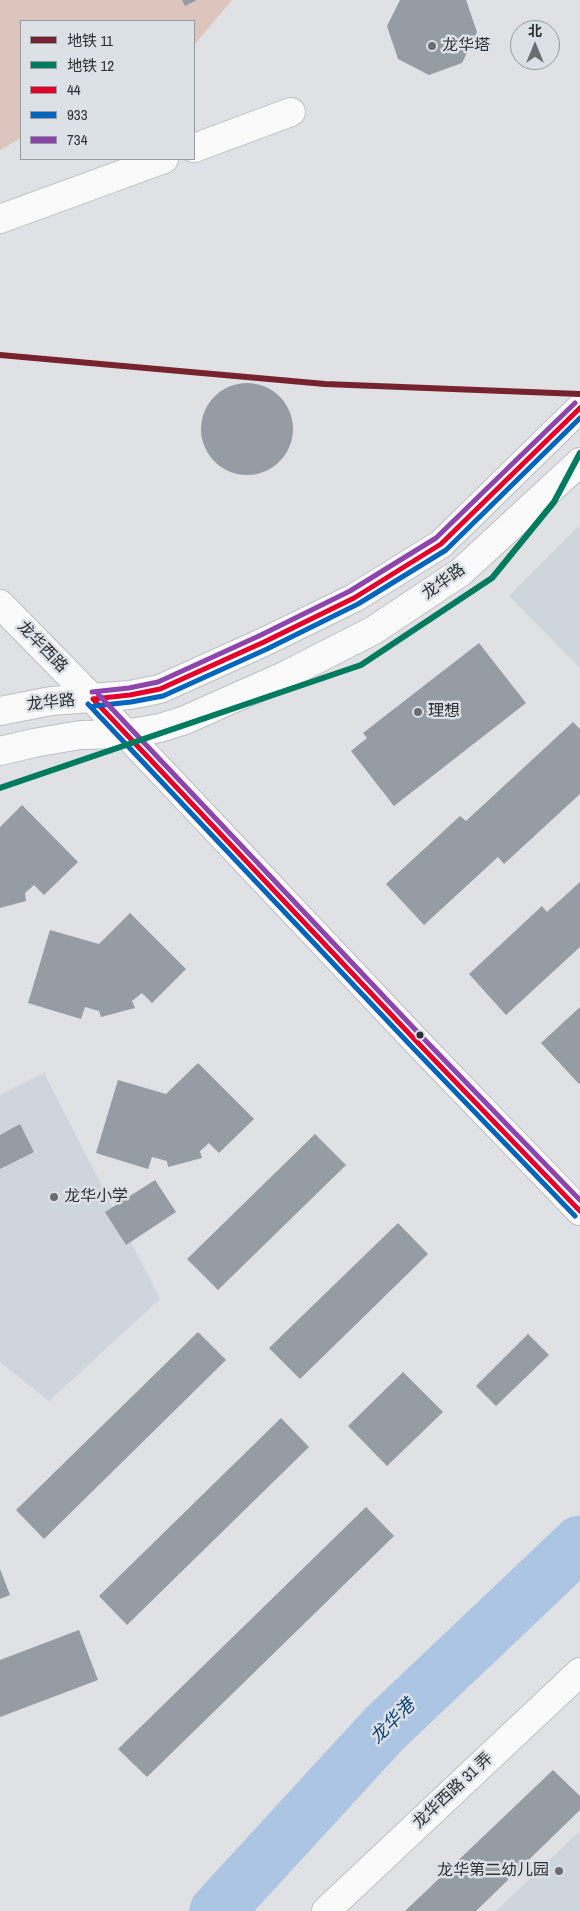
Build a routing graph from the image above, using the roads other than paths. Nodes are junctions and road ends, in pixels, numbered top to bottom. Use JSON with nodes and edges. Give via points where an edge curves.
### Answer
{"nodes":[{"id":1,"x":291,"y":112,"type":"dead end"},
{"id":2,"x":195,"y":148,"type":"edge"},
{"id":3,"x":161,"y":160,"type":"edge"},
{"id":4,"x":0,"y":219,"type":"edge"},
{"id":5,"x":580,"y":408,"type":"edge"},
{"id":6,"x":580,"y":462,"type":"edge"},
{"id":7,"x":0,"y":604,"type":"edge"},
{"id":8,"x":93,"y":699,"type":"junction"},
{"id":9,"x":0,"y":711,"type":"edge"},
{"id":10,"x":125,"y":734,"type":"junction"},
{"id":11,"x":0,"y":752,"type":"edge"},
{"id":12,"x":580,"y":1211,"type":"edge"},
{"id":13,"x":580,"y":1672,"type":"edge"},
{"id":14,"x":326,"y":1911,"type":"edge"}],
"edges":[{"from":1,"to":2,"type":"street"},
{"from":3,"to":4,"type":"street"},
{"from":5,"to":8,"type":"street","name":"龙华路","via":[[441,544],[354,598],[160,688]]},
{"from":6,"to":10,"type":"street","name":"龙华路","via":[[461,572],[374,630],[284,676],[185,720]]},
{"from":7,"to":8,"type":"street","name":"龙华西路"},
{"from":8,"to":9,"type":"street","name":"龙华路","via":[[51,701]]},
{"from":8,"to":10,"type":"street","name":"龙华西路"},
{"from":10,"to":11,"type":"street","name":"龙华路","via":[[80,735]]},
{"from":10,"to":12,"type":"street","name":"龙华西路"},
{"from":13,"to":14,"type":"street","name":"龙华西路 31 弄"}]}
